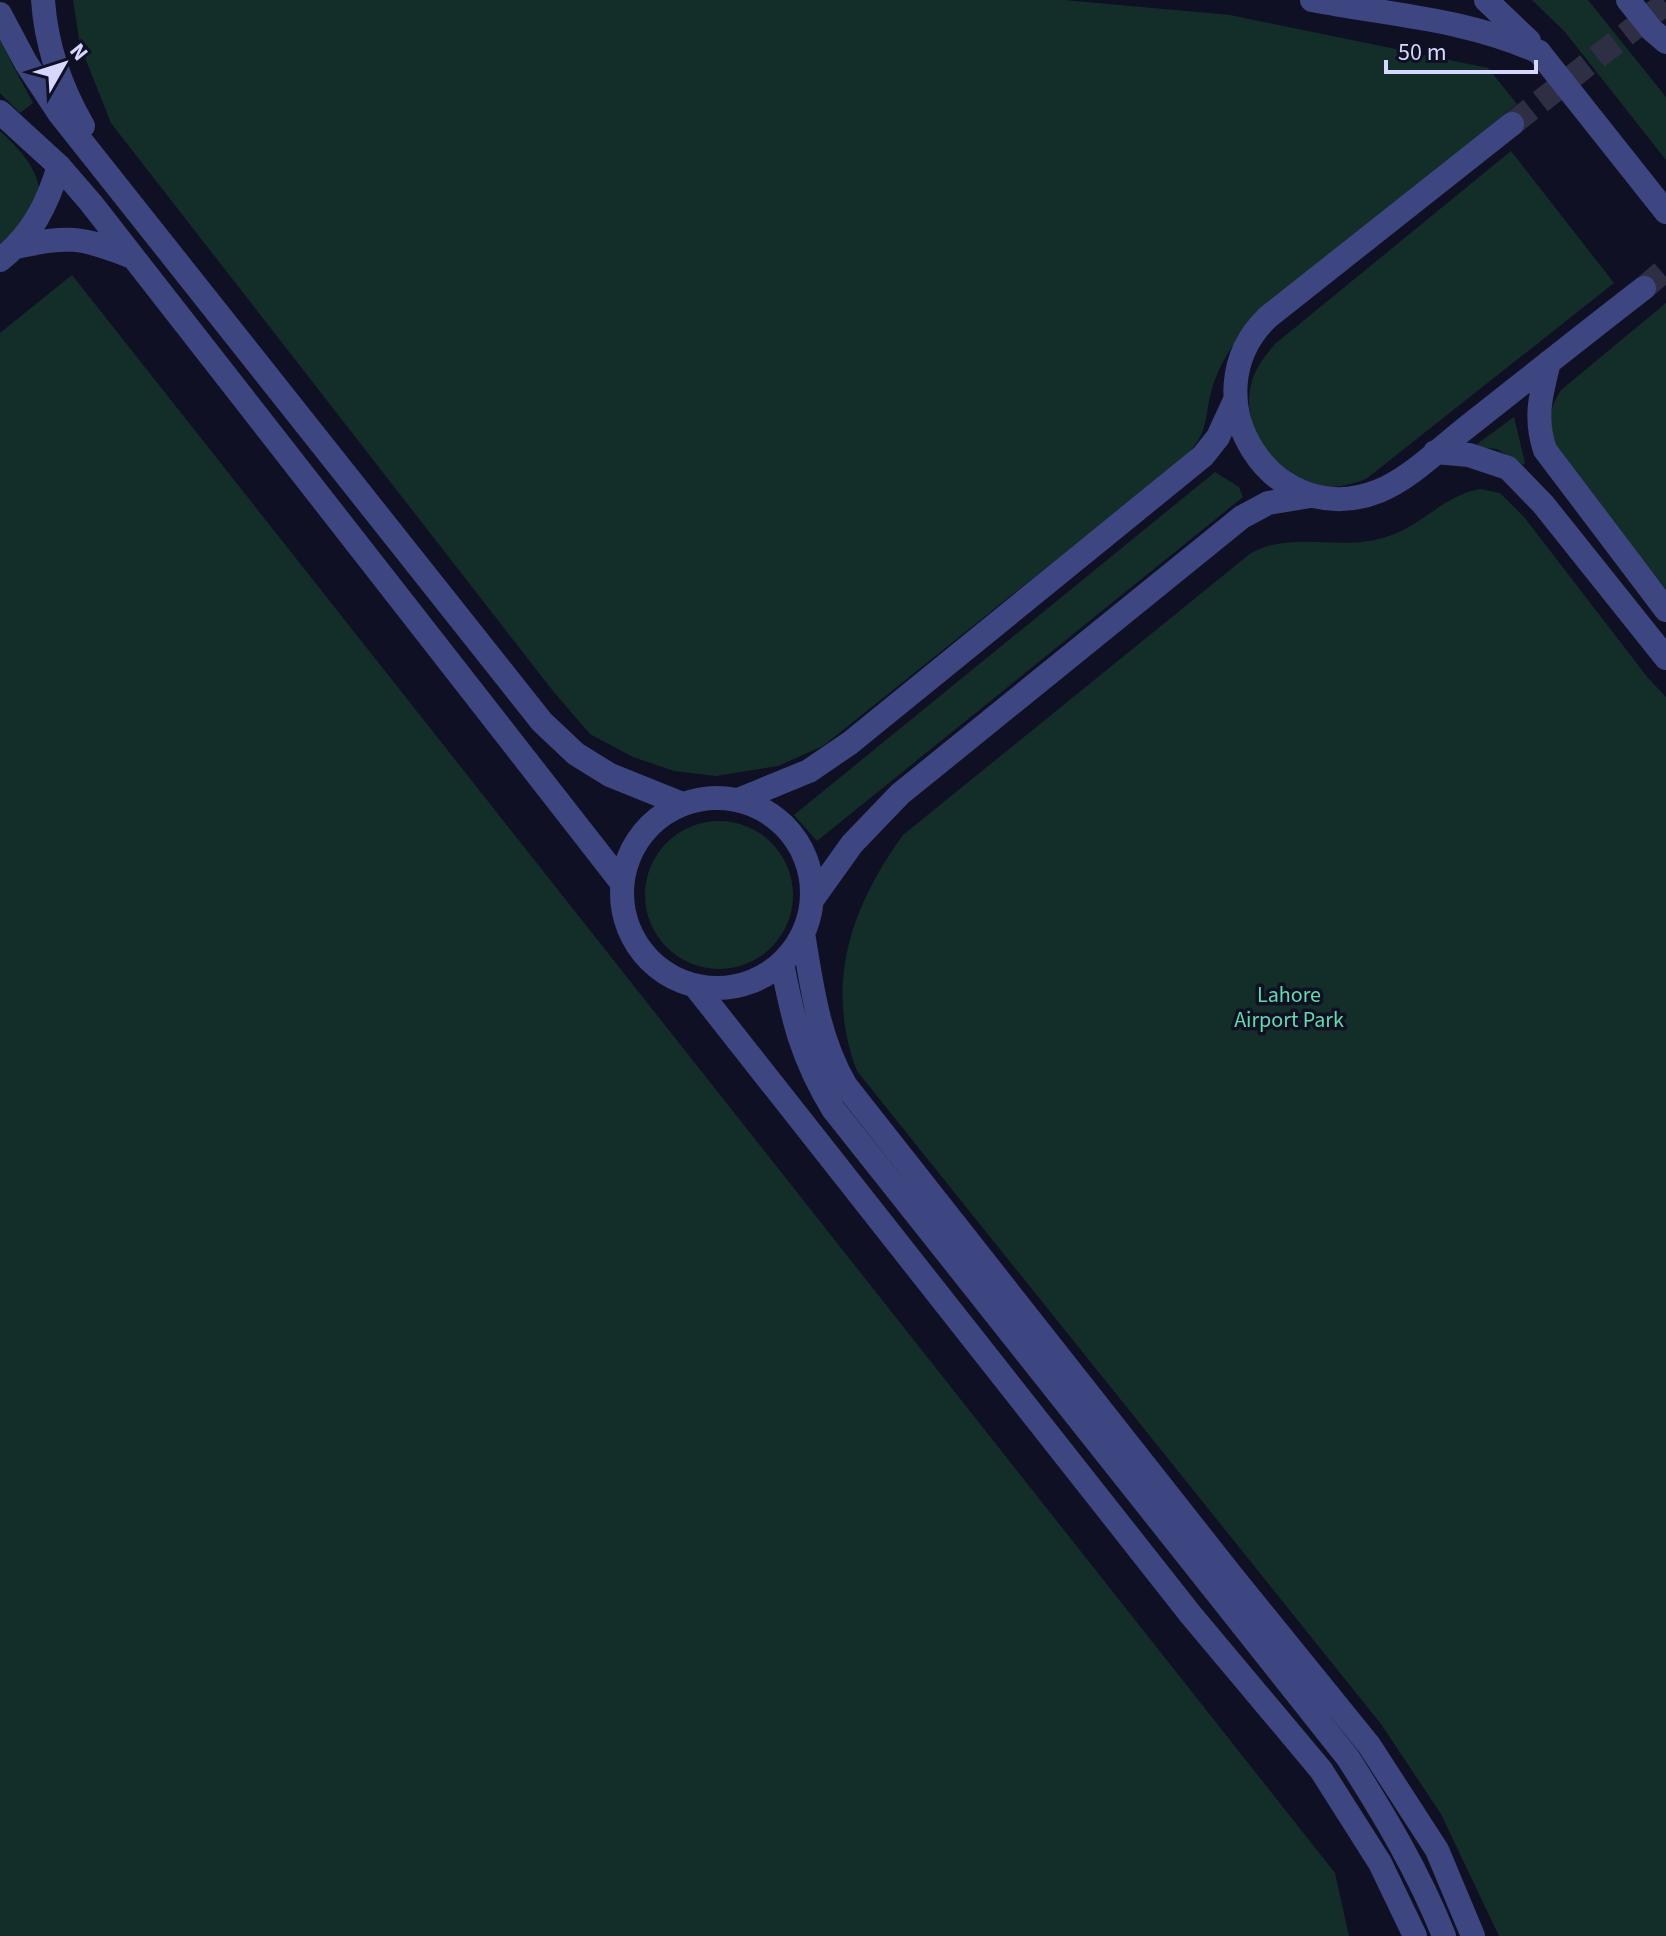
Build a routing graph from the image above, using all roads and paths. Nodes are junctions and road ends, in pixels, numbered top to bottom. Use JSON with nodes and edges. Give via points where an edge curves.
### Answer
{"nodes":[{"id":1,"x":43,"y":0,"type":"edge"},
{"id":2,"x":1312,"y":0,"type":"edge"},
{"id":3,"x":1486,"y":0,"type":"edge"},
{"id":4,"x":1628,"y":0,"type":"edge"},
{"id":5,"x":0,"y":14,"type":"edge"},
{"id":6,"x":1666,"y":42,"type":"edge"},
{"id":7,"x":1539,"y":52,"type":"junction"},
{"id":8,"x":0,"y":112,"type":"edge"},
{"id":9,"x":1512,"y":124,"type":"tunnel mouth"},
{"id":10,"x":59,"y":166,"type":"junction"},
{"id":11,"x":115,"y":184,"type":"junction"},
{"id":12,"x":1666,"y":212,"type":"edge"},
{"id":13,"x":8,"y":253,"type":"edge"},
{"id":14,"x":131,"y":257,"type":"junction"},
{"id":15,"x":1644,"y":288,"type":"tunnel mouth"},
{"id":16,"x":1549,"y":362,"type":"junction"},
{"id":17,"x":1235,"y":400,"type":"junction"},
{"id":18,"x":1435,"y":452,"type":"junction"},
{"id":19,"x":1313,"y":496,"type":"junction"},
{"id":20,"x":1666,"y":610,"type":"edge"},
{"id":21,"x":1666,"y":658,"type":"edge"},
{"id":22,"x":738,"y":800,"type":"junction"},
{"id":23,"x":682,"y":804,"type":"junction"},
{"id":24,"x":622,"y":883,"type":"junction"},
{"id":25,"x":812,"y":900,"type":"junction"},
{"id":26,"x":803,"y":933,"type":"junction"},
{"id":27,"x":782,"y":963,"type":"junction"},
{"id":28,"x":695,"y":986,"type":"junction"},
{"id":29,"x":1415,"y":1936,"type":"edge"},
{"id":30,"x":1444,"y":1936,"type":"edge"},
{"id":31,"x":1473,"y":1936,"type":"edge"}],
"edges":[{"from":1,"to":11,"type":"street","via":[[53,60],[74,111]]},
{"from":2,"to":7,"type":"street","via":[[1461,24]]},
{"from":3,"to":7,"type":"street"},
{"from":4,"to":6,"type":"street","bridge":true},
{"from":5,"to":11,"type":"street","via":[[59,113]]},
{"from":7,"to":12,"type":"street","bridge":true},
{"from":8,"to":10,"type":"street"},
{"from":9,"to":17,"type":"street","via":[[1259,326],[1239,360]]},
{"from":10,"to":13,"type":"street","via":[[42,211]]},
{"from":10,"to":14,"type":"street"},
{"from":11,"to":23,"type":"street","via":[[542,722],[576,754],[610,775]]},
{"from":13,"to":14,"type":"street","via":[[73,238]]},
{"from":14,"to":24,"type":"street"},
{"from":15,"to":16,"type":"street"},
{"from":16,"to":18,"type":"street"},
{"from":16,"to":20,"type":"street","via":[[1538,409],[1545,450]]},
{"from":17,"to":19,"type":"street","via":[[1243,432],[1262,464],[1291,487]]},
{"from":17,"to":22,"type":"street","via":[[1203,456],[875,724],[809,771]]},
{"from":18,"to":19,"type":"street","via":[[1381,490],[1350,499]]},
{"from":18,"to":21,"type":"street","via":[[1469,455],[1508,468]]},
{"from":19,"to":25,"type":"street","via":[[1268,503],[1217,537],[900,794],[852,844]]},
{"from":22,"to":23,"type":"street"},
{"from":22,"to":25,"type":"street","via":[[785,826],[801,848]]},
{"from":23,"to":24,"type":"street","via":[[646,829],[629,854]]},
{"from":24,"to":28,"type":"street","via":[[625,917],[639,948],[673,978]]},
{"from":25,"to":26,"type":"street"},
{"from":26,"to":27,"type":"street"},
{"from":26,"to":31,"type":"street","via":[[817,1019],[846,1086],[1369,1745],[1437,1850]]},
{"from":27,"to":28,"type":"street","via":[[741,986]]},
{"from":27,"to":30,"type":"street","via":[[795,1029],[833,1109],[1348,1758],[1409,1859]]},
{"from":28,"to":29,"type":"street","via":[[1191,1615],[1321,1770],[1380,1863]]}]}
